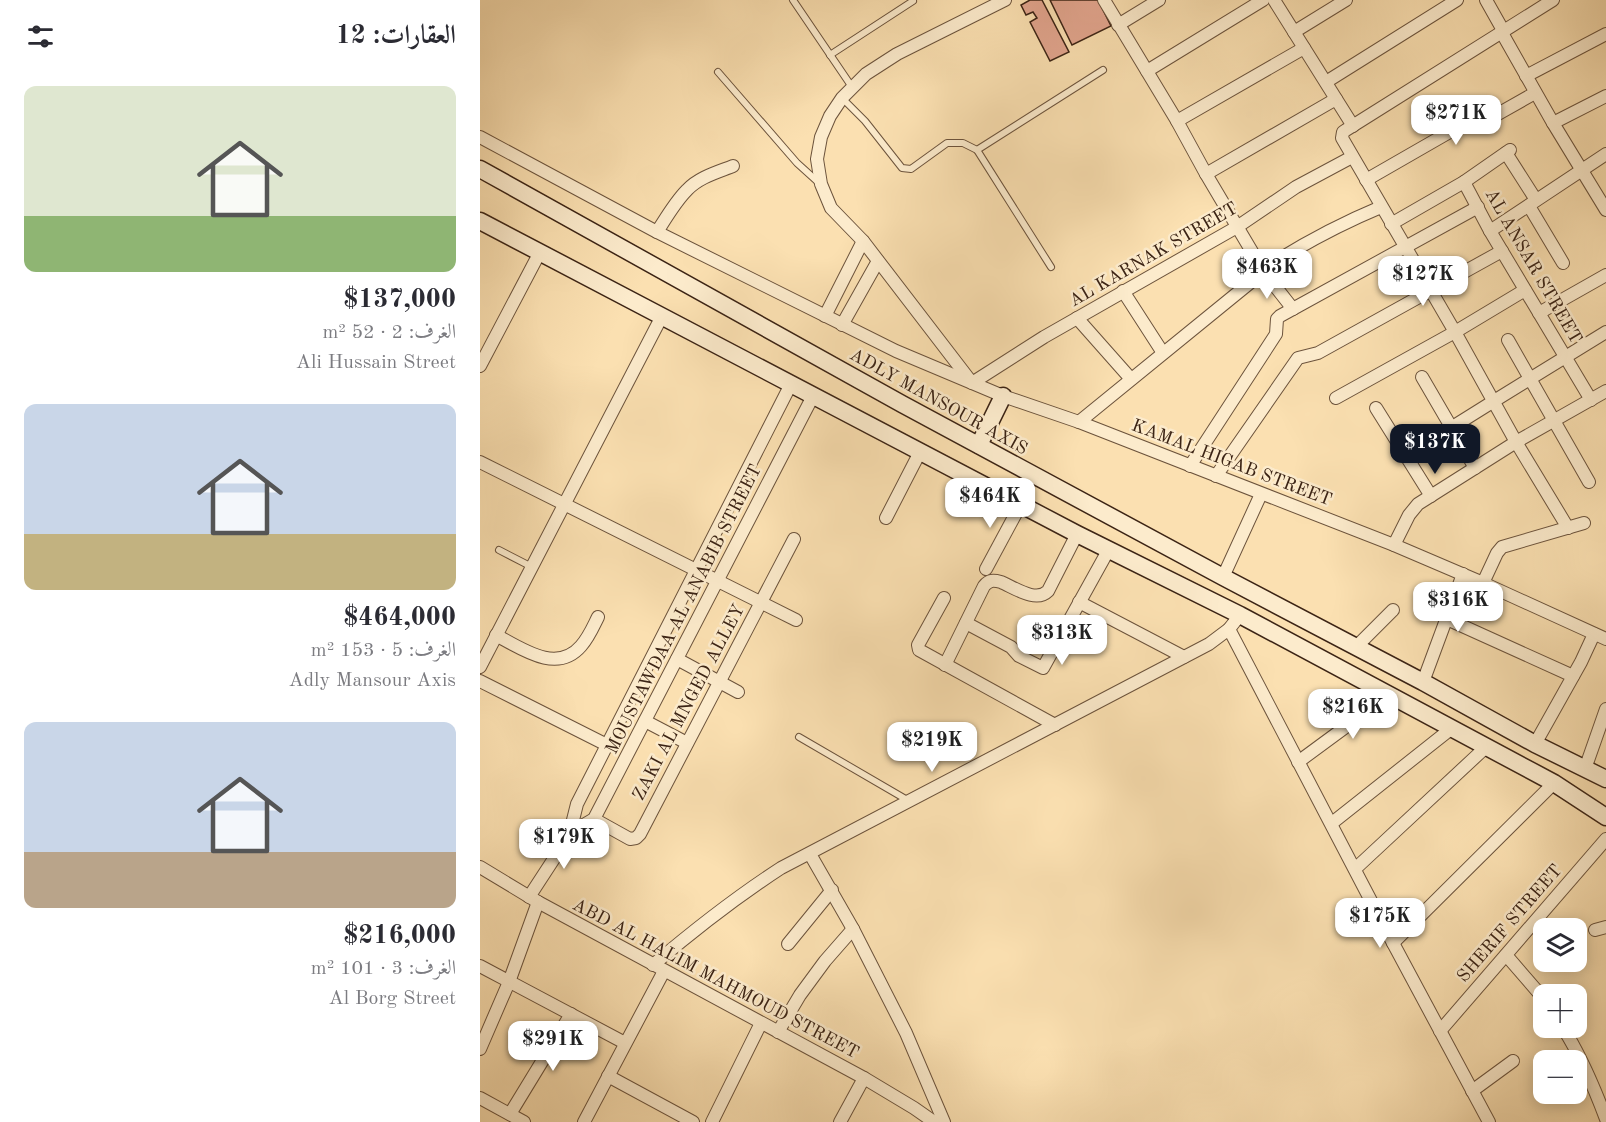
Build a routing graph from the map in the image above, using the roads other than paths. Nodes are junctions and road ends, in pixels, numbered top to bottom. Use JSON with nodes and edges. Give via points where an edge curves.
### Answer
{"nodes":[{"id":1,"x":793,"y":0,"type":"edge"},
{"id":2,"x":1005,"y":0,"type":"edge"},
{"id":3,"x":1104,"y":0,"type":"edge"},
{"id":4,"x":1159,"y":0,"type":"edge"},
{"id":5,"x":1263,"y":0,"type":"edge"},
{"id":6,"x":1274,"y":0,"type":"edge"},
{"id":7,"x":1346,"y":0,"type":"edge"},
{"id":8,"x":1457,"y":0,"type":"edge"},
{"id":9,"x":1486,"y":0,"type":"edge"},
{"id":10,"x":1553,"y":0,"type":"edge"},
{"id":11,"x":913,"y":1,"type":"edge"},
{"id":12,"x":1118,"y":25,"type":"junction"},
{"id":13,"x":1294,"y":32,"type":"junction"},
{"id":14,"x":1503,"y":32,"type":"junction"},
{"id":15,"x":1606,"y":34,"type":"edge"},
{"id":16,"x":1304,"y":48,"type":"junction"},
{"id":17,"x":830,"y":55,"type":"junction"},
{"id":18,"x":1102,"y":70,"type":"dead end"},
{"id":19,"x":1147,"y":71,"type":"junction"},
{"id":20,"x":718,"y":72,"type":"dead end"},
{"id":21,"x":1526,"y":76,"type":"junction"},
{"id":22,"x":1326,"y":82,"type":"junction"},
{"id":23,"x":852,"y":87,"type":"junction"},
{"id":24,"x":1535,"y":93,"type":"junction"},
{"id":25,"x":1606,"y":96,"type":"edge"},
{"id":26,"x":842,"y":98,"type":"junction"},
{"id":27,"x":1336,"y":99,"type":"junction"},
{"id":28,"x":1177,"y":121,"type":"junction"},
{"id":29,"x":1553,"y":123,"type":"junction"},
{"id":30,"x":1353,"y":126,"type":"junction"},
{"id":31,"x":480,"y":138,"type":"edge"},
{"id":32,"x":977,"y":150,"type":"junction"},
{"id":33,"x":1606,"y":154,"type":"edge"},
{"id":34,"x":1352,"y":157,"type":"junction"},
{"id":35,"x":733,"y":166,"type":"dead end"},
{"id":36,"x":480,"y":169,"type":"edge"},
{"id":37,"x":1582,"y":170,"type":"junction"},
{"id":38,"x":1206,"y":174,"type":"junction"},
{"id":39,"x":1366,"y":180,"type":"junction"},
{"id":40,"x":1464,"y":182,"type":"junction"},
{"id":41,"x":821,"y":184,"type":"junction"},
{"id":42,"x":1532,"y":203,"type":"junction"},
{"id":43,"x":1381,"y":207,"type":"junction"},
{"id":44,"x":1478,"y":207,"type":"junction"},
{"id":45,"x":1606,"y":210,"type":"edge"},
{"id":46,"x":480,"y":221,"type":"edge"},
{"id":47,"x":1391,"y":224,"type":"junction"},
{"id":48,"x":1238,"y":227,"type":"junction"},
{"id":49,"x":1490,"y":231,"type":"junction"},
{"id":50,"x":657,"y":232,"type":"junction"},
{"id":51,"x":863,"y":242,"type":"junction"},
{"id":52,"x":1406,"y":248,"type":"junction"},
{"id":53,"x":1502,"y":251,"type":"junction"},
{"id":54,"x":540,"y":252,"type":"junction"},
{"id":55,"x":878,"y":261,"type":"junction"},
{"id":56,"x":1563,"y":263,"type":"dead end"},
{"id":57,"x":1051,"y":267,"type":"dead end"},
{"id":58,"x":1264,"y":272,"type":"junction"},
{"id":59,"x":1606,"y":275,"type":"edge"},
{"id":60,"x":1525,"y":290,"type":"junction"},
{"id":61,"x":1123,"y":291,"type":"junction"},
{"id":62,"x":1431,"y":291,"type":"junction"},
{"id":63,"x":1293,"y":309,"type":"junction"},
{"id":64,"x":1539,"y":314,"type":"junction"},
{"id":65,"x":662,"y":316,"type":"junction"},
{"id":66,"x":825,"y":316,"type":"junction"},
{"id":67,"x":1077,"y":318,"type":"junction"},
{"id":68,"x":842,"y":325,"type":"junction"},
{"id":69,"x":1455,"y":332,"type":"junction"},
{"id":70,"x":1606,"y":332,"type":"edge"},
{"id":71,"x":1508,"y":339,"type":"dead end"},
{"id":72,"x":1163,"y":353,"type":"junction"},
{"id":73,"x":1565,"y":356,"type":"junction"},
{"id":74,"x":480,"y":366,"type":"edge"},
{"id":75,"x":1422,"y":377,"type":"dead end"},
{"id":76,"x":1530,"y":378,"type":"junction"},
{"id":77,"x":1131,"y":379,"type":"junction"},
{"id":78,"x":972,"y":383,"type":"junction"},
{"id":79,"x":791,"y":384,"type":"junction"},
{"id":80,"x":1606,"y":391,"type":"edge"},
{"id":81,"x":813,"y":396,"type":"junction"},
{"id":82,"x":1002,"y":396,"type":"junction"},
{"id":83,"x":1336,"y":398,"type":"dead end"},
{"id":84,"x":1494,"y":400,"type":"junction"},
{"id":85,"x":1591,"y":400,"type":"junction"},
{"id":86,"x":1376,"y":408,"type":"dead end"},
{"id":87,"x":1554,"y":420,"type":"junction"},
{"id":88,"x":1079,"y":422,"type":"junction"},
{"id":89,"x":1451,"y":428,"type":"junction"},
{"id":90,"x":1516,"y":442,"type":"junction"},
{"id":91,"x":979,"y":445,"type":"junction"},
{"id":92,"x":920,"y":452,"type":"junction"},
{"id":93,"x":1406,"y":456,"type":"junction"},
{"id":94,"x":480,"y":462,"type":"edge"},
{"id":95,"x":1190,"y":465,"type":"junction"},
{"id":96,"x":1475,"y":468,"type":"junction"},
{"id":97,"x":1216,"y":476,"type":"junction"},
{"id":98,"x":1589,"y":482,"type":"dead end"},
{"id":99,"x":1261,"y":494,"type":"junction"},
{"id":100,"x":1431,"y":496,"type":"junction"},
{"id":101,"x":564,"y":504,"type":"junction"},
{"id":102,"x":1021,"y":504,"type":"junction"},
{"id":103,"x":886,"y":518,"type":"dead end"},
{"id":104,"x":1584,"y":523,"type":"dead end"},
{"id":105,"x":1568,"y":528,"type":"junction"},
{"id":106,"x":1077,"y":534,"type":"junction"},
{"id":107,"x":794,"y":539,"type":"dead end"},
{"id":108,"x":1394,"y":545,"type":"junction"},
{"id":109,"x":1109,"y":549,"type":"junction"},
{"id":110,"x":499,"y":550,"type":"dead end"},
{"id":111,"x":532,"y":567,"type":"junction"},
{"id":112,"x":986,"y":569,"type":"dead end"},
{"id":113,"x":696,"y":570,"type":"junction"},
{"id":114,"x":1463,"y":574,"type":"junction"},
{"id":115,"x":1223,"y":577,"type":"junction"},
{"id":116,"x":718,"y":581,"type":"junction"},
{"id":117,"x":1483,"y":583,"type":"junction"},
{"id":118,"x":944,"y":598,"type":"dead end"},
{"id":119,"x":1079,"y":602,"type":"junction"},
{"id":120,"x":760,"y":603,"type":"junction"},
{"id":121,"x":1394,"y":610,"type":"dead end"},
{"id":122,"x":1240,"y":615,"type":"junction"},
{"id":123,"x":598,"y":617,"type":"dead end"},
{"id":124,"x":1447,"y":619,"type":"junction"},
{"id":125,"x":796,"y":620,"type":"dead end"},
{"id":126,"x":966,"y":624,"type":"junction"},
{"id":127,"x":1229,"y":629,"type":"junction"},
{"id":128,"x":496,"y":636,"type":"junction"},
{"id":129,"x":1600,"y":637,"type":"edge"},
{"id":130,"x":1356,"y":647,"type":"junction"},
{"id":131,"x":1184,"y":657,"type":"junction"},
{"id":132,"x":677,"y":659,"type":"junction"},
{"id":133,"x":945,"y":665,"type":"junction"},
{"id":134,"x":480,"y":667,"type":"edge"},
{"id":135,"x":1573,"y":676,"type":"junction"},
{"id":136,"x":480,"y":681,"type":"edge"},
{"id":137,"x":719,"y":682,"type":"junction"},
{"id":138,"x":1424,"y":682,"type":"junction"},
{"id":139,"x":738,"y":692,"type":"dead end"},
{"id":140,"x":1389,"y":695,"type":"junction"},
{"id":141,"x":1606,"y":709,"type":"edge"},
{"id":142,"x":645,"y":721,"type":"junction"},
{"id":143,"x":1055,"y":725,"type":"junction"},
{"id":144,"x":1452,"y":728,"type":"junction"},
{"id":145,"x":799,"y":737,"type":"dead end"},
{"id":146,"x":687,"y":743,"type":"junction"},
{"id":147,"x":1535,"y":744,"type":"junction"},
{"id":148,"x":607,"y":745,"type":"junction"},
{"id":149,"x":1486,"y":747,"type":"junction"},
{"id":150,"x":1298,"y":762,"type":"junction"},
{"id":151,"x":1584,"y":769,"type":"junction"},
{"id":152,"x":1606,"y":779,"type":"edge"},
{"id":153,"x":1554,"y":783,"type":"junction"},
{"id":154,"x":910,"y":801,"type":"junction"},
{"id":155,"x":1602,"y":809,"type":"edge"},
{"id":156,"x":594,"y":819,"type":"junction"},
{"id":157,"x":1332,"y":823,"type":"junction"},
{"id":158,"x":574,"y":828,"type":"junction"},
{"id":159,"x":1606,"y":839,"type":"edge"},
{"id":160,"x":810,"y":854,"type":"junction"},
{"id":161,"x":480,"y":867,"type":"edge"},
{"id":162,"x":1355,"y":869,"type":"junction"},
{"id":163,"x":832,"y":890,"type":"junction"},
{"id":164,"x":534,"y":900,"type":"junction"},
{"id":165,"x":853,"y":928,"type":"junction"},
{"id":166,"x":1393,"y":943,"type":"junction"},
{"id":167,"x":788,"y":944,"type":"dead end"},
{"id":168,"x":1506,"y":955,"type":"junction"},
{"id":169,"x":480,"y":966,"type":"edge"},
{"id":170,"x":658,"y":968,"type":"junction"},
{"id":171,"x":509,"y":982,"type":"junction"},
{"id":172,"x":1533,"y":986,"type":"edge"},
{"id":173,"x":571,"y":1014,"type":"junction"},
{"id":174,"x":761,"y":1023,"type":"junction"},
{"id":175,"x":484,"y":1029,"type":"edge"},
{"id":176,"x":1440,"y":1030,"type":"junction"},
{"id":177,"x":778,"y":1032,"type":"junction"},
{"id":178,"x":626,"y":1043,"type":"junction"},
{"id":179,"x":480,"y":1049,"type":"edge"},
{"id":180,"x":1513,"y":1061,"type":"dead end"},
{"id":181,"x":608,"y":1076,"type":"junction"},
{"id":182,"x":1587,"y":1077,"type":"edge"},
{"id":183,"x":864,"y":1078,"type":"junction"},
{"id":184,"x":1472,"y":1091,"type":"junction"},
{"id":185,"x":480,"y":1098,"type":"edge"},
{"id":186,"x":517,"y":1119,"type":"edge"},
{"id":187,"x":1606,"y":1119,"type":"edge"},
{"id":188,"x":584,"y":1122,"type":"edge"},
{"id":189,"x":693,"y":1122,"type":"edge"},
{"id":190,"x":712,"y":1122,"type":"edge"},
{"id":191,"x":840,"y":1122,"type":"edge"},
{"id":192,"x":934,"y":1122,"type":"edge"},
{"id":193,"x":944,"y":1122,"type":"edge"},
{"id":194,"x":1489,"y":1122,"type":"edge"}],
"edges":[{"from":1,"to":17,"type":"lane"},
{"from":2,"to":23,"type":"street","via":[[897,54]]},
{"from":3,"to":12,"type":"street"},
{"from":4,"to":12,"type":"street"},
{"from":5,"to":19,"type":"street"},
{"from":6,"to":13,"type":"street"},
{"from":7,"to":13,"type":"street"},
{"from":8,"to":22,"type":"street"},
{"from":9,"to":14,"type":"street"},
{"from":10,"to":14,"type":"street"},
{"from":11,"to":17,"type":"lane"},
{"from":12,"to":19,"type":"street"},
{"from":13,"to":16,"type":"street"},
{"from":14,"to":21,"type":"street"},
{"from":14,"to":30,"type":"street"},
{"from":15,"to":21,"type":"street"},
{"from":16,"to":22,"type":"street"},
{"from":16,"to":28,"type":"street"},
{"from":17,"to":23,"type":"lane"},
{"from":18,"to":32,"type":"lane"},
{"from":19,"to":28,"type":"street"},
{"from":20,"to":41,"type":"lane","via":[[797,163]]},
{"from":21,"to":24,"type":"street"},
{"from":22,"to":27,"type":"street"},
{"from":23,"to":26,"type":"street"},
{"from":24,"to":29,"type":"street"},
{"from":24,"to":39,"type":"street","via":[[1489,119],[1460,126]]},
{"from":25,"to":29,"type":"street"},
{"from":26,"to":32,"type":"lane","via":[[902,168],[911,169],[947,143],[963,143]]},
{"from":26,"to":41,"type":"street","via":[[821,137],[817,159]]},
{"from":27,"to":30,"type":"street"},
{"from":27,"to":38,"type":"street"},
{"from":28,"to":38,"type":"street"},
{"from":29,"to":37,"type":"street"},
{"from":30,"to":34,"type":"street","via":[[1343,132],[1342,138]]},
{"from":31,"to":50,"type":"street","name":"KAMAL HIGAB STREET"},
{"from":32,"to":57,"type":"lane"},
{"from":33,"to":37,"type":"street"},
{"from":34,"to":39,"type":"street"},
{"from":34,"to":48,"type":"street","name":"AL KARNAK STREET","via":[[1296,187]]},
{"from":35,"to":50,"type":"street","via":[[688,188]]},
{"from":36,"to":91,"type":"main road","name":"ADLY MANSOUR AXIS"},
{"from":37,"to":42,"type":"street"},
{"from":37,"to":45,"type":"street"},
{"from":38,"to":48,"type":"street"},
{"from":39,"to":43,"type":"street"},
{"from":40,"to":42,"type":"street","via":[[1508,152]]},
{"from":40,"to":44,"type":"street","name":"AL ANSAR STREET"},
{"from":40,"to":47,"type":"street"},
{"from":41,"to":51,"type":"street","via":[[831,208]]},
{"from":42,"to":49,"type":"street"},
{"from":42,"to":56,"type":"street"},
{"from":43,"to":47,"type":"street"},
{"from":43,"to":58,"type":"street","via":[[1311,240]]},
{"from":44,"to":49,"type":"street","name":"AL ANSAR STREET"},
{"from":44,"to":52,"type":"street"},
{"from":46,"to":54,"type":"main road"},
{"from":47,"to":52,"type":"street"},
{"from":48,"to":58,"type":"street"},
{"from":48,"to":61,"type":"street","name":"AL KARNAK STREET"},
{"from":49,"to":53,"type":"street","name":"AL ANSAR STREET"},
{"from":50,"to":66,"type":"street","name":"KAMAL HIGAB STREET"},
{"from":51,"to":55,"type":"street"},
{"from":51,"to":66,"type":"street"},
{"from":52,"to":62,"type":"street"},
{"from":52,"to":63,"type":"street"},
{"from":53,"to":60,"type":"street","name":"AL ANSAR STREET"},
{"from":53,"to":62,"type":"street"},
{"from":54,"to":65,"type":"main road"},
{"from":54,"to":74,"type":"street"},
{"from":55,"to":68,"type":"street"},
{"from":55,"to":78,"type":"street"},
{"from":58,"to":63,"type":"street"},
{"from":58,"to":72,"type":"street"},
{"from":59,"to":64,"type":"street"},
{"from":60,"to":64,"type":"street","name":"AL ANSAR STREET"},
{"from":60,"to":69,"type":"street"},
{"from":61,"to":67,"type":"street","name":"AL KARNAK STREET"},
{"from":61,"to":72,"type":"street"},
{"from":62,"to":69,"type":"street"},
{"from":62,"to":97,"type":"street","via":[[1318,353],[1295,360]]},
{"from":63,"to":95,"type":"street","via":[[1277,319],[1276,334]]},
{"from":64,"to":73,"type":"street","name":"AL ANSAR STREET"},
{"from":65,"to":79,"type":"main road"},
{"from":65,"to":101,"type":"street"},
{"from":66,"to":68,"type":"street","name":"KAMAL HIGAB STREET"},
{"from":67,"to":77,"type":"street"},
{"from":67,"to":78,"type":"street","name":"AL KARNAK STREET"},
{"from":68,"to":78,"type":"street","name":"KAMAL HIGAB STREET"},
{"from":69,"to":83,"type":"street"},
{"from":69,"to":84,"type":"street"},
{"from":70,"to":73,"type":"street"},
{"from":71,"to":76,"type":"street"},
{"from":72,"to":77,"type":"street"},
{"from":73,"to":76,"type":"street"},
{"from":73,"to":85,"type":"street","name":"AL ANSAR STREET"},
{"from":75,"to":89,"type":"street"},
{"from":76,"to":84,"type":"street"},
{"from":76,"to":87,"type":"street"},
{"from":77,"to":88,"type":"street"},
{"from":78,"to":82,"type":"street","name":"KAMAL HIGAB STREET"},
{"from":79,"to":81,"type":"main road"},
{"from":79,"to":113,"type":"street","name":"MOUSTAWDAA AL ANABIB STREET"},
{"from":80,"to":85,"type":"street"},
{"from":81,"to":92,"type":"main road"},
{"from":81,"to":116,"type":"street","name":"MOUSTAWDAA AL ANABIB STREET"},
{"from":82,"to":88,"type":"street","name":"KAMAL HIGAB STREET"},
{"from":82,"to":91,"type":"main road"},
{"from":84,"to":89,"type":"street"},
{"from":84,"to":90,"type":"street"},
{"from":85,"to":87,"type":"street"},
{"from":86,"to":93,"type":"street"},
{"from":87,"to":90,"type":"street"},
{"from":87,"to":98,"type":"street"},
{"from":88,"to":95,"type":"street","name":"KAMAL HIGAB STREET"},
{"from":89,"to":93,"type":"street"},
{"from":89,"to":96,"type":"street"},
{"from":90,"to":96,"type":"street"},
{"from":90,"to":105,"type":"street"},
{"from":91,"to":115,"type":"main road","name":"ADLY MANSOUR AXIS"},
{"from":92,"to":102,"type":"main road"},
{"from":92,"to":103,"type":"street"},
{"from":93,"to":100,"type":"street"},
{"from":94,"to":101,"type":"street"},
{"from":95,"to":97,"type":"street","name":"KAMAL HIGAB STREET"},
{"from":96,"to":100,"type":"street"},
{"from":97,"to":99,"type":"street","name":"KAMAL HIGAB STREET"},
{"from":99,"to":108,"type":"street","name":"KAMAL HIGAB STREET"},
{"from":99,"to":115,"type":"street"},
{"from":100,"to":108,"type":"street","via":[[1409,514]]},
{"from":101,"to":111,"type":"street"},
{"from":101,"to":113,"type":"street"},
{"from":102,"to":106,"type":"main road"},
{"from":102,"to":112,"type":"street"},
{"from":104,"to":105,"type":"street"},
{"from":105,"to":117,"type":"street","via":[[1502,547]]},
{"from":106,"to":109,"type":"main road"},
{"from":106,"to":126,"type":"street","via":[[1044,595],[1037,597],[995,580],[988,581]]},
{"from":107,"to":120,"type":"street","name":"ZAKI AL MNGED ALLEY"},
{"from":108,"to":114,"type":"street","name":"KAMAL HIGAB STREET"},
{"from":109,"to":119,"type":"street"},
{"from":109,"to":122,"type":"main road"},
{"from":110,"to":111,"type":"lane"},
{"from":111,"to":128,"type":"street"},
{"from":113,"to":116,"type":"street"},
{"from":113,"to":148,"type":"street","name":"MOUSTAWDAA AL ANABIB STREET"},
{"from":114,"to":117,"type":"street","name":"KAMAL HIGAB STREET"},
{"from":114,"to":124,"type":"street"},
{"from":115,"to":130,"type":"main road","name":"ADLY MANSOUR AXIS"},
{"from":116,"to":120,"type":"street"},
{"from":116,"to":132,"type":"street","name":"MOUSTAWDAA AL ANABIB STREET"},
{"from":117,"to":129,"type":"street","name":"KAMAL HIGAB STREET"},
{"from":118,"to":133,"type":"street","via":[[918,647]]},
{"from":119,"to":126,"type":"street","via":[[1043,668]]},
{"from":119,"to":131,"type":"street"},
{"from":120,"to":125,"type":"street"},
{"from":120,"to":137,"type":"street","name":"ZAKI AL MNGED ALLEY"},
{"from":121,"to":130,"type":"street"},
{"from":122,"to":127,"type":"street"},
{"from":122,"to":140,"type":"main road"},
{"from":123,"to":128,"type":"street","via":[[580,648],[562,658],[542,658]]},
{"from":124,"to":135,"type":"street"},
{"from":124,"to":138,"type":"street"},
{"from":126,"to":133,"type":"street"},
{"from":127,"to":131,"type":"street"},
{"from":127,"to":150,"type":"street"},
{"from":128,"to":134,"type":"street"},
{"from":129,"to":135,"type":"street"},
{"from":130,"to":138,"type":"main road","name":"ADLY MANSOUR AXIS"},
{"from":131,"to":143,"type":"street"},
{"from":132,"to":137,"type":"street"},
{"from":132,"to":142,"type":"street","name":"MOUSTAWDAA AL ANABIB STREET"},
{"from":133,"to":143,"type":"street"},
{"from":135,"to":147,"type":"street"},
{"from":136,"to":148,"type":"street"},
{"from":137,"to":139,"type":"street"},
{"from":137,"to":146,"type":"street","name":"ZAKI AL MNGED ALLEY"},
{"from":138,"to":147,"type":"main road","name":"ADLY MANSOUR AXIS"},
{"from":140,"to":144,"type":"main road"},
{"from":140,"to":150,"type":"street"},
{"from":141,"to":151,"type":"street"},
{"from":142,"to":146,"type":"street"},
{"from":142,"to":156,"type":"street","name":"MOUSTAWDAA AL ANABIB STREET"},
{"from":143,"to":154,"type":"street"},
{"from":144,"to":149,"type":"main road"},
{"from":144,"to":157,"type":"street"},
{"from":145,"to":154,"type":"lane"},
{"from":146,"to":156,"type":"street","name":"ZAKI AL MNGED ALLEY","via":[[636,838],[630,839]]},
{"from":147,"to":151,"type":"main road","name":"ADLY MANSOUR AXIS"},
{"from":148,"to":158,"type":"street","name":"MOUSTAWDAA AL ANABIB STREET","via":[[574,812]]},
{"from":149,"to":153,"type":"main road"},
{"from":149,"to":162,"type":"street"},
{"from":150,"to":157,"type":"street"},
{"from":151,"to":152,"type":"main road","name":"ADLY MANSOUR AXIS"},
{"from":153,"to":155,"type":"main road"},
{"from":153,"to":166,"type":"street"},
{"from":154,"to":160,"type":"street"},
{"from":156,"to":158,"type":"street"},
{"from":157,"to":162,"type":"street"},
{"from":158,"to":164,"type":"street","name":"MOUSTAWDAA AL ANABIB STREET"},
{"from":159,"to":168,"type":"street","name":"SHERIF STREET"},
{"from":160,"to":163,"type":"street"},
{"from":160,"to":170,"type":"street","via":[[781,868],[701,924]]},
{"from":161,"to":164,"type":"street","name":"ABD AL HALIM MAHMOUD STREET"},
{"from":162,"to":166,"type":"street"},
{"from":163,"to":165,"type":"street"},
{"from":163,"to":167,"type":"street"},
{"from":164,"to":170,"type":"street","name":"ABD AL HALIM MAHMOUD STREET"},
{"from":164,"to":171,"type":"street","name":"MOUSTAWDAA AL ANABIB STREET"},
{"from":165,"to":177,"type":"street","via":[[812,978]]},
{"from":165,"to":193,"type":"street","via":[[906,1033]]},
{"from":166,"to":176,"type":"street"},
{"from":168,"to":172,"type":"street"},
{"from":168,"to":176,"type":"street","name":"SHERIF STREET"},
{"from":169,"to":171,"type":"street"},
{"from":170,"to":174,"type":"street","name":"ABD AL HALIM MAHMOUD STREET"},
{"from":170,"to":178,"type":"street"},
{"from":171,"to":173,"type":"street"},
{"from":171,"to":175,"type":"street","name":"MOUSTAWDAA AL ANABIB STREET"},
{"from":173,"to":178,"type":"street"},
{"from":173,"to":186,"type":"street"},
{"from":174,"to":177,"type":"street","name":"ABD AL HALIM MAHMOUD STREET"},
{"from":174,"to":190,"type":"street"},
{"from":175,"to":179,"type":"street","name":"MOUSTAWDAA AL ANABIB STREET"},
{"from":176,"to":184,"type":"street"},
{"from":177,"to":183,"type":"street","name":"ABD AL HALIM MAHMOUD STREET"},
{"from":178,"to":181,"type":"street"},
{"from":180,"to":184,"type":"street"},
{"from":181,"to":188,"type":"street"},
{"from":181,"to":189,"type":"street"},
{"from":182,"to":187,"type":"street"},
{"from":183,"to":191,"type":"street"},
{"from":183,"to":192,"type":"street","name":"ABD AL HALIM MAHMOUD STREET"},
{"from":184,"to":194,"type":"street"},
{"from":185,"to":186,"type":"street"}]}
